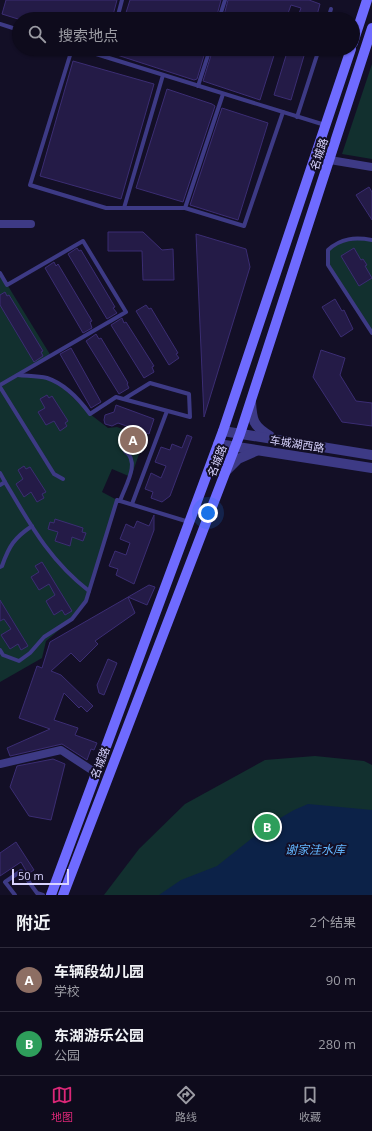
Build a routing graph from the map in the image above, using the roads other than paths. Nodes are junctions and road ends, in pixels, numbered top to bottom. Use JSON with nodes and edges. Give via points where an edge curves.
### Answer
{"nodes":[{"id":1,"x":122,"y":0,"type":"edge"},
{"id":2,"x":225,"y":0,"type":"edge"},
{"id":3,"x":367,"y":0,"type":"edge"},
{"id":4,"x":331,"y":8,"type":"dead end"},
{"id":5,"x":119,"y":12,"type":"edge"},
{"id":6,"x":221,"y":12,"type":"edge"},
{"id":7,"x":330,"y":12,"type":"edge"},
{"id":8,"x":360,"y":22,"type":"edge"},
{"id":9,"x":0,"y":24,"type":"edge"},
{"id":10,"x":12,"y":28,"type":"edge"},
{"id":11,"x":372,"y":28,"type":"edge"},
{"id":12,"x":70,"y":56,"type":"edge"},
{"id":13,"x":103,"y":56,"type":"edge"},
{"id":14,"x":208,"y":56,"type":"edge"},
{"id":15,"x":317,"y":56,"type":"edge"},
{"id":16,"x":349,"y":56,"type":"edge"},
{"id":17,"x":106,"y":57,"type":"joint"},
{"id":18,"x":163,"y":75,"type":"junction"},
{"id":19,"x":198,"y":86,"type":"junction"},
{"id":20,"x":223,"y":94,"type":"junction"},
{"id":21,"x":283,"y":112,"type":"junction"},
{"id":22,"x":297,"y":117,"type":"junction"},
{"id":23,"x":326,"y":126,"type":"junction"},
{"id":24,"x":330,"y":160,"type":"junction"},
{"id":25,"x":372,"y":168,"type":"edge"},
{"id":26,"x":124,"y":208,"type":"junction"},
{"id":27,"x":185,"y":208,"type":"junction"},
{"id":28,"x":0,"y":224,"type":"edge"},
{"id":29,"x":31,"y":224,"type":"dead end"},
{"id":30,"x":372,"y":240,"type":"edge"},
{"id":31,"x":0,"y":273,"type":"edge"},
{"id":32,"x":372,"y":333,"type":"edge"},
{"id":33,"x":18,"y":375,"type":"junction"},
{"id":34,"x":0,"y":386,"type":"edge"},
{"id":35,"x":124,"y":399,"type":"junction"},
{"id":36,"x":251,"y":402,"type":"junction"},
{"id":37,"x":167,"y":411,"type":"junction"},
{"id":38,"x":223,"y":431,"type":"junction"},
{"id":39,"x":240,"y":434,"type":"junction"},
{"id":40,"x":275,"y":439,"type":"junction"},
{"id":41,"x":218,"y":444,"type":"junction"},
{"id":42,"x":235,"y":447,"type":"junction"},
{"id":43,"x":258,"y":450,"type":"junction"},
{"id":44,"x":126,"y":451,"type":"dead end"},
{"id":45,"x":372,"y":455,"type":"edge"},
{"id":46,"x":372,"y":468,"type":"edge"},
{"id":47,"x":225,"y":472,"type":"junction"},
{"id":48,"x":0,"y":473,"type":"edge"},
{"id":49,"x":62,"y":479,"type":"dead end"},
{"id":50,"x":5,"y":482,"type":"junction"},
{"id":51,"x":0,"y":485,"type":"edge"},
{"id":52,"x":120,"y":501,"type":"junction"},
{"id":53,"x":132,"y":504,"type":"junction"},
{"id":54,"x":189,"y":522,"type":"junction"},
{"id":55,"x":32,"y":526,"type":"junction"},
{"id":56,"x":1,"y":567,"type":"edge"},
{"id":57,"x":0,"y":572,"type":"edge"},
{"id":58,"x":89,"y":591,"type":"junction"},
{"id":59,"x":0,"y":650,"type":"edge"},
{"id":60,"x":0,"y":764,"type":"edge"},
{"id":61,"x":96,"y":773,"type":"junction"},
{"id":62,"x":15,"y":895,"type":"edge"},
{"id":63,"x":43,"y":895,"type":"edge"},
{"id":64,"x":51,"y":895,"type":"edge"},
{"id":65,"x":63,"y":895,"type":"edge"}],
"edges":[{"from":1,"to":5,"type":"lane"},
{"from":2,"to":6,"type":"lane"},
{"from":3,"to":8,"type":"main road"},
{"from":4,"to":7,"type":"lane"},
{"from":9,"to":10,"type":"lane"},
{"from":11,"to":24,"type":"main road","name":"名城路"},
{"from":12,"to":26,"type":"lane","via":[[30,185],[106,208]]},
{"from":13,"to":17,"type":"lane"},
{"from":14,"to":19,"type":"lane"},
{"from":15,"to":22,"type":"lane"},
{"from":16,"to":23,"type":"main road","name":"名城路"},
{"from":17,"to":18,"type":"lane"},
{"from":18,"to":19,"type":"lane"},
{"from":18,"to":26,"type":"lane"},
{"from":19,"to":20,"type":"lane"},
{"from":20,"to":21,"type":"lane"},
{"from":20,"to":27,"type":"lane"},
{"from":21,"to":22,"type":"lane"},
{"from":21,"to":27,"type":"lane","via":[[244,226]]},
{"from":22,"to":23,"type":"lane"},
{"from":23,"to":38,"type":"main road","name":"名城路"},
{"from":24,"to":25,"type":"street"},
{"from":24,"to":36,"type":"main road","name":"名城路"},
{"from":26,"to":27,"type":"lane"},
{"from":28,"to":29,"type":"street"},
{"from":30,"to":32,"type":"lane","via":[[360,238],[337,242],[328,250],[328,265]]},
{"from":31,"to":33,"type":"lane","via":[[7,285],[83,241],[126,312]]},
{"from":33,"to":34,"type":"lane"},
{"from":33,"to":35,"type":"lane","via":[[47,378],[62,386],[77,398],[90,414],[116,397]]},
{"from":34,"to":49,"type":"lane","via":[[54,474]]},
{"from":35,"to":37,"type":"lane"},
{"from":35,"to":37,"type":"lane","via":[[150,383],[189,394],[190,417]]},
{"from":36,"to":39,"type":"main road","name":"名城路"},
{"from":36,"to":40,"type":"street","via":[[252,419],[259,430]]},
{"from":37,"to":53,"type":"lane"},
{"from":38,"to":39,"type":"street","name":"车城湖西路"},
{"from":38,"to":41,"type":"main road","name":"名城路"},
{"from":39,"to":40,"type":"street","name":"车城湖西路"},
{"from":39,"to":42,"type":"main road","name":"名城路"},
{"from":40,"to":45,"type":"street","name":"车城湖西路"},
{"from":41,"to":42,"type":"street","name":"车城湖西路"},
{"from":41,"to":54,"type":"main road","name":"名城路"},
{"from":42,"to":43,"type":"street","name":"车城湖西路"},
{"from":42,"to":47,"type":"main road","name":"名城路"},
{"from":43,"to":46,"type":"street","name":"车城湖西路"},
{"from":43,"to":47,"type":"street","via":[[238,459]]},
{"from":44,"to":52,"type":"lane","via":[[130,454],[133,464]]},
{"from":47,"to":65,"type":"main road","name":"名城路"},
{"from":48,"to":50,"type":"lane"},
{"from":50,"to":51,"type":"lane"},
{"from":50,"to":55,"type":"lane"},
{"from":52,"to":53,"type":"lane"},
{"from":52,"to":58,"type":"lane","via":[[117,500]]},
{"from":53,"to":54,"type":"lane"},
{"from":54,"to":61,"type":"main road","name":"名城路"},
{"from":55,"to":56,"type":"lane","via":[[9,546]]},
{"from":55,"to":58,"type":"lane","via":[[56,561]]},
{"from":56,"to":57,"type":"lane"},
{"from":58,"to":59,"type":"lane","via":[[86,601],[72,619],[44,637],[19,661],[3,655]]},
{"from":60,"to":61,"type":"street","via":[[61,750]]},
{"from":61,"to":64,"type":"main road","name":"名城路"},
{"from":62,"to":63,"type":"lane","via":[[5,882],[21,871],[37,893]]}]}
